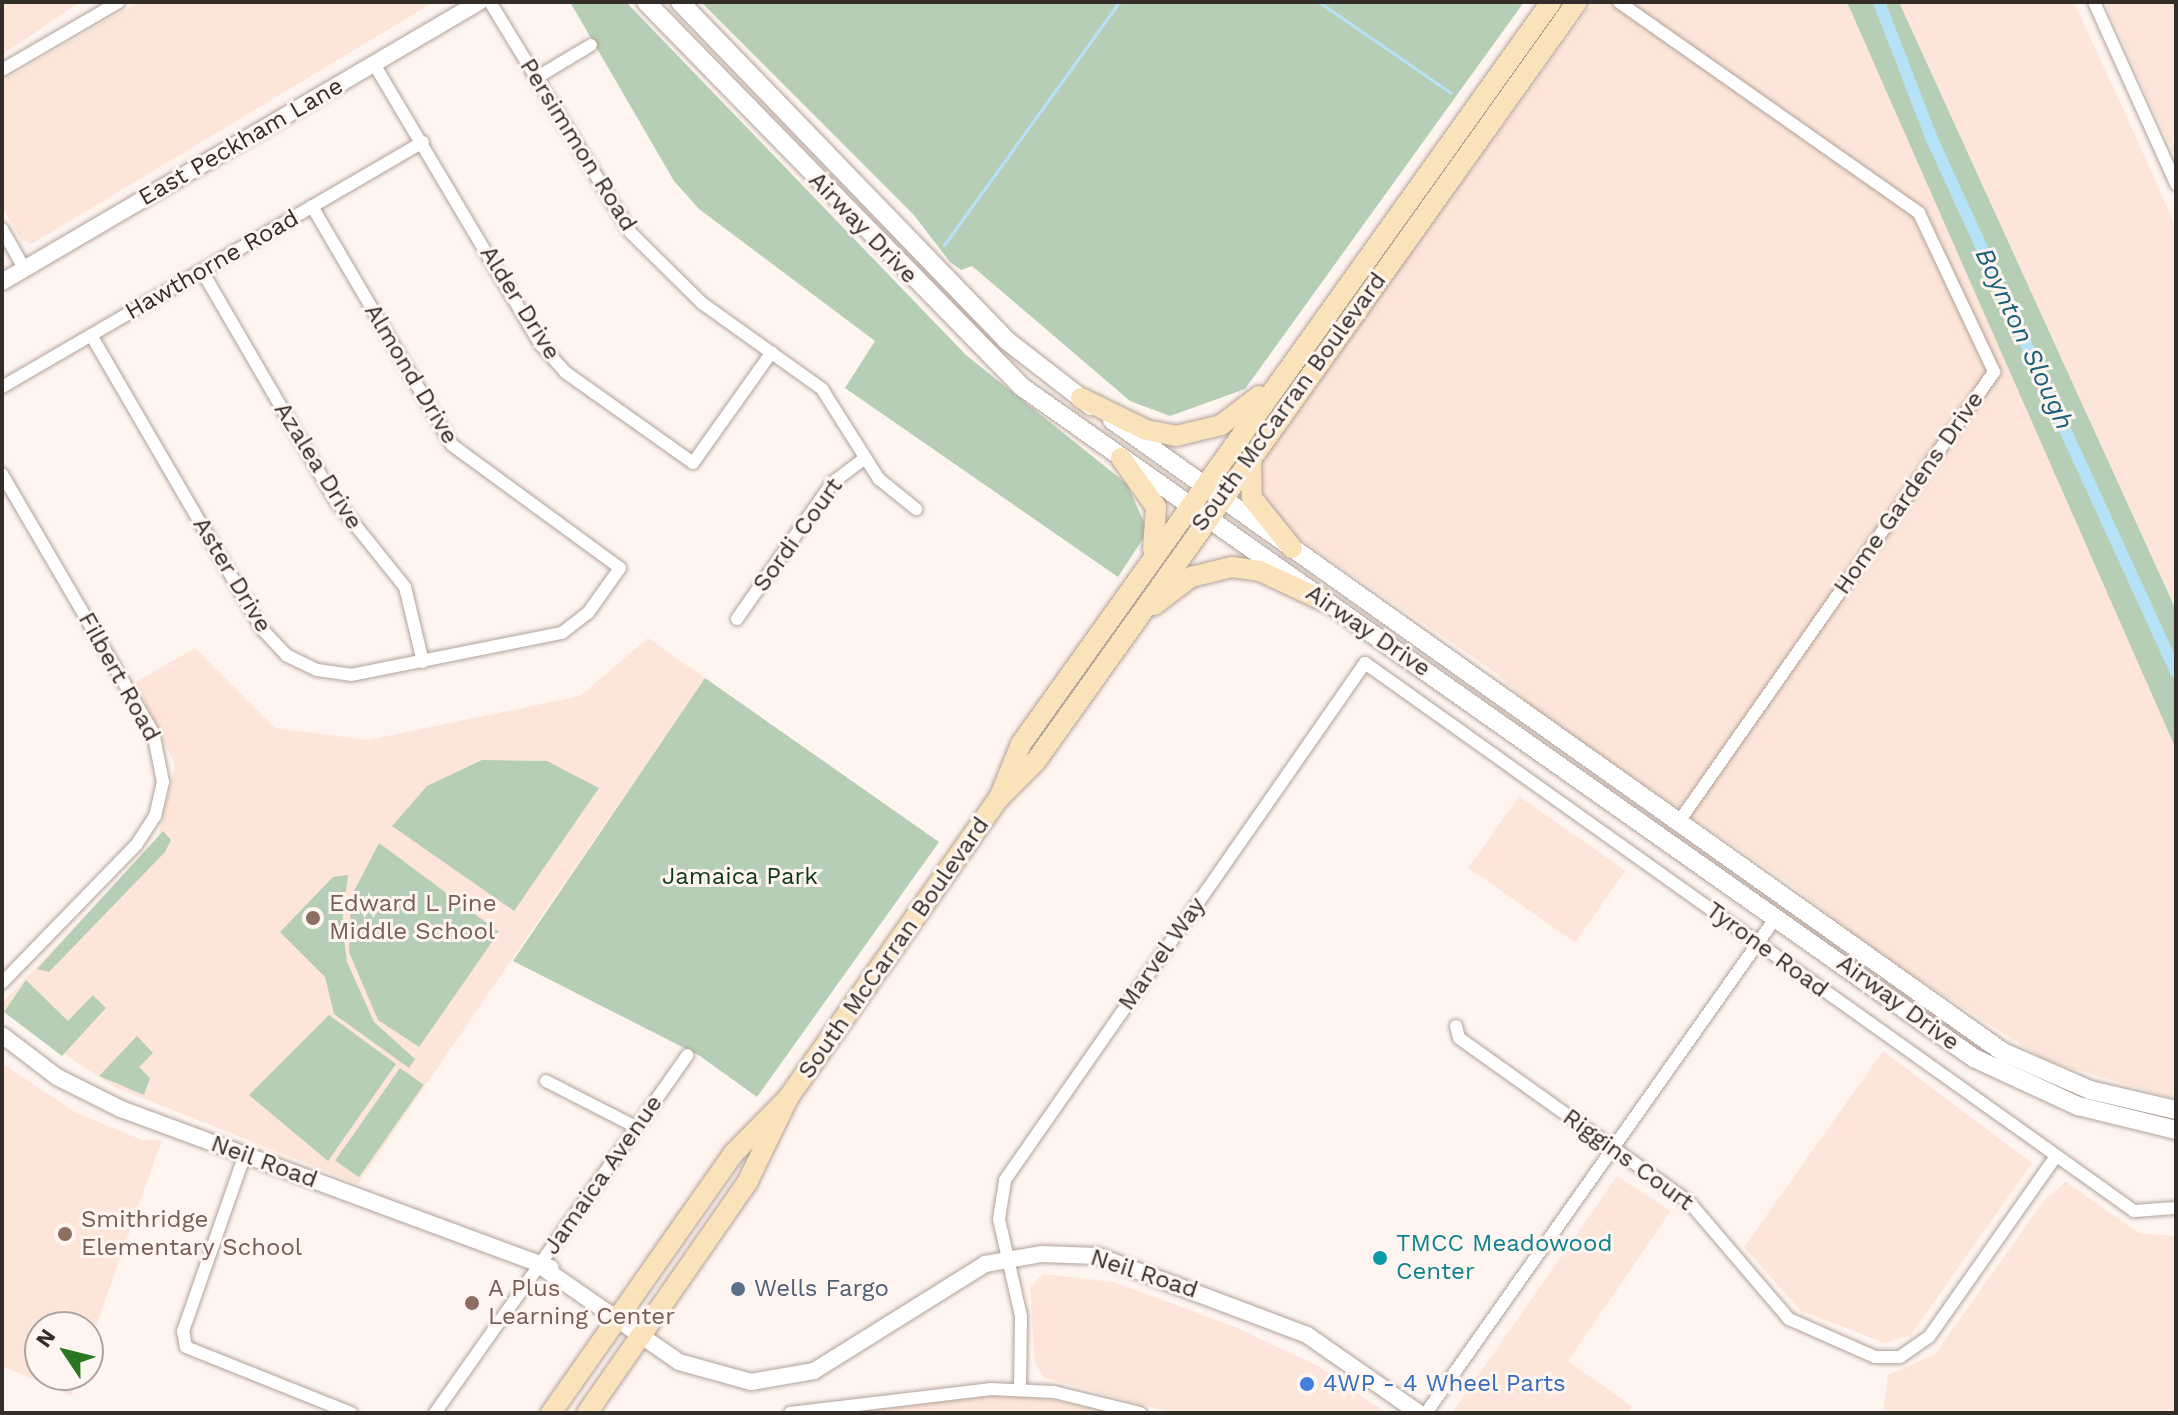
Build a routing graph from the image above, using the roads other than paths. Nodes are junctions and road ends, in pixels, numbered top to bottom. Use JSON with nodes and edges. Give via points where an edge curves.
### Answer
{"nodes":[{"id":1,"x":119,"y":2,"type":"edge"},
{"id":2,"x":490,"y":2,"type":"edge"},
{"id":3,"x":680,"y":2,"type":"edge"},
{"id":4,"x":1551,"y":2,"type":"edge"},
{"id":5,"x":1577,"y":2,"type":"edge"},
{"id":6,"x":1619,"y":2,"type":"edge"},
{"id":7,"x":2094,"y":2,"type":"edge"},
{"id":8,"x":647,"y":3,"type":"edge"},
{"id":9,"x":467,"y":5,"type":"edge"},
{"id":10,"x":97,"y":8,"type":"edge"},
{"id":11,"x":591,"y":45,"type":"dead end"},
{"id":12,"x":374,"y":64,"type":"junction"},
{"id":13,"x":2,"y":70,"type":"edge"},
{"id":14,"x":536,"y":78,"type":"junction"},
{"id":15,"x":423,"y":142,"type":"junction"},
{"id":16,"x":2176,"y":184,"type":"edge"},
{"id":17,"x":312,"y":206,"type":"junction"},
{"id":18,"x":2,"y":229,"type":"edge"},
{"id":19,"x":24,"y":268,"type":"junction"},
{"id":20,"x":202,"y":271,"type":"junction"},
{"id":21,"x":2,"y":282,"type":"edge"},
{"id":22,"x":91,"y":335,"type":"junction"},
{"id":23,"x":772,"y":352,"type":"junction"},
{"id":24,"x":1285,"y":372,"type":"junction"},
{"id":25,"x":2,"y":387,"type":"edge"},
{"id":26,"x":1081,"y":398,"type":"junction"},
{"id":27,"x":1252,"y":454,"type":"junction"},
{"id":28,"x":865,"y":458,"type":"junction"},
{"id":29,"x":1121,"y":458,"type":"junction"},
{"id":30,"x":2,"y":474,"type":"edge"},
{"id":31,"x":1212,"y":492,"type":"junction"},
{"id":32,"x":916,"y":509,"type":"dead end"},
{"id":33,"x":1198,"y":512,"type":"junction"},
{"id":34,"x":1292,"y":548,"type":"junction"},
{"id":35,"x":1148,"y":564,"type":"junction"},
{"id":36,"x":620,"y":568,"type":"joint"},
{"id":37,"x":1324,"y":601,"type":"junction"},
{"id":38,"x":737,"y":619,"type":"dead end"},
{"id":39,"x":1130,"y":627,"type":"junction"},
{"id":40,"x":423,"y":662,"type":"junction"},
{"id":41,"x":1365,"y":663,"type":"joint"},
{"id":42,"x":999,"y":798,"type":"junction"},
{"id":43,"x":1678,"y":823,"type":"junction"},
{"id":44,"x":1777,"y":916,"type":"junction"},
{"id":45,"x":1758,"y":944,"type":"junction"},
{"id":46,"x":1897,"y":978,"type":"junction"},
{"id":47,"x":2,"y":983,"type":"edge"},
{"id":48,"x":1456,"y":1026,"type":"dead end"},
{"id":49,"x":2,"y":1035,"type":"edge"},
{"id":50,"x":688,"y":1055,"type":"dead end"},
{"id":51,"x":546,"y":1081,"type":"dead end"},
{"id":52,"x":788,"y":1098,"type":"junction"},
{"id":53,"x":2176,"y":1110,"type":"edge"},
{"id":54,"x":636,"y":1127,"type":"junction"},
{"id":55,"x":2176,"y":1130,"type":"edge"},
{"id":56,"x":1614,"y":1148,"type":"junction"},
{"id":57,"x":245,"y":1154,"type":"junction"},
{"id":58,"x":2056,"y":1156,"type":"junction"},
{"id":59,"x":2176,"y":1208,"type":"edge"},
{"id":60,"x":1009,"y":1258,"type":"junction"},
{"id":61,"x":539,"y":1265,"type":"junction"},
{"id":62,"x":617,"y":1319,"type":"junction"},
{"id":63,"x":640,"y":1335,"type":"junction"},
{"id":64,"x":1020,"y":1389,"type":"junction"},
{"id":65,"x":351,"y":1413,"type":"edge"},
{"id":66,"x":435,"y":1413,"type":"edge"},
{"id":67,"x":551,"y":1413,"type":"edge"},
{"id":68,"x":587,"y":1413,"type":"edge"},
{"id":69,"x":790,"y":1413,"type":"edge"},
{"id":70,"x":1140,"y":1413,"type":"edge"},
{"id":71,"x":1419,"y":1413,"type":"edge"},
{"id":72,"x":1426,"y":1413,"type":"edge"}],
"edges":[{"from":1,"to":10,"type":"street"},
{"from":2,"to":14,"type":"street","name":"Persimmon Road"},
{"from":3,"to":26,"type":"main road","name":"Airway Drive","via":[[997,331]]},
{"from":4,"to":24,"type":"main road","name":"South McCarran Boulevard"},
{"from":5,"to":27,"type":"main road","name":"South McCarran Boulevard"},
{"from":6,"to":43,"type":"street","name":"Home Gardens Drive","via":[[1914,209],[1994,372]]},
{"from":7,"to":16,"type":"street"},
{"from":8,"to":29,"type":"main road","name":"Airway Drive","via":[[986,357]]},
{"from":9,"to":12,"type":"street","name":"East Peckham Lane"},
{"from":10,"to":13,"type":"street"},
{"from":11,"to":14,"type":"street"},
{"from":12,"to":15,"type":"street","name":"Alder Drive"},
{"from":12,"to":19,"type":"street","name":"East Peckham Lane"},
{"from":14,"to":23,"type":"street","name":"Persimmon Road","via":[[612,206],[653,258]]},
{"from":15,"to":17,"type":"street","name":"Hawthorne Road"},
{"from":15,"to":23,"type":"street","name":"Alder Drive","via":[[551,359],[693,463]]},
{"from":17,"to":20,"type":"street","name":"Hawthorne Road"},
{"from":17,"to":36,"type":"street","name":"Almond Drive","via":[[452,445]]},
{"from":18,"to":19,"type":"street"},
{"from":19,"to":21,"type":"street","name":"East Peckham Lane"},
{"from":20,"to":22,"type":"street","name":"Hawthorne Road"},
{"from":20,"to":40,"type":"street","name":"Azalea Drive","via":[[336,501],[405,587]]},
{"from":22,"to":25,"type":"street","name":"Hawthorne Road"},
{"from":22,"to":40,"type":"street","name":"Aster Drive","via":[[273,643],[301,664],[335,674]]},
{"from":23,"to":28,"type":"street","name":"Persimmon Road","via":[[822,389]]},
{"from":24,"to":26,"type":"main road","via":[[1236,415],[1191,435],[1146,430]]},
{"from":24,"to":31,"type":"main road","name":"South McCarran Boulevard"},
{"from":26,"to":31,"type":"main road","name":"Airway Drive"},
{"from":27,"to":31,"type":"main road","name":"South McCarran Boulevard"},
{"from":27,"to":34,"type":"main road","via":[[1252,498]]},
{"from":28,"to":32,"type":"street","name":"Persimmon Road"},
{"from":28,"to":38,"type":"street","name":"Sordi Court","via":[[832,483]]},
{"from":29,"to":33,"type":"main road","name":"Airway Drive"},
{"from":29,"to":35,"type":"main road","via":[[1159,516]]},
{"from":30,"to":47,"type":"street","name":"Filbert Road","via":[[153,732],[163,782],[155,816],[137,844]]},
{"from":31,"to":33,"type":"main road","name":"South McCarran Boulevard"},
{"from":31,"to":34,"type":"main road","name":"Airway Drive"},
{"from":33,"to":35,"type":"main road","name":"South McCarran Boulevard"},
{"from":33,"to":37,"type":"main road","name":"Airway Drive"},
{"from":33,"to":39,"type":"main road","name":"South McCarran Boulevard"},
{"from":34,"to":43,"type":"main road","name":"Airway Drive"},
{"from":35,"to":42,"type":"main road","name":"South McCarran Boulevard","via":[[1021,744]]},
{"from":36,"to":40,"type":"street","name":"Aster Drive","via":[[588,613],[562,633]]},
{"from":37,"to":39,"type":"main road","via":[[1260,571],[1218,568],[1177,586]]},
{"from":37,"to":44,"type":"main road","name":"Airway Drive"},
{"from":39,"to":42,"type":"main road","name":"South McCarran Boulevard","via":[[1036,761]]},
{"from":41,"to":45,"type":"street","name":"Tyrone Road"},
{"from":41,"to":60,"type":"street","name":"Marvel Way","via":[[1005,1180],[999,1219]]},
{"from":42,"to":52,"type":"main road","name":"South McCarran Boulevard"},
{"from":43,"to":44,"type":"main road","via":[[1772,902]]},
{"from":43,"to":46,"type":"main road","name":"Airway Drive"},
{"from":44,"to":45,"type":"street"},
{"from":44,"to":46,"type":"main road","via":[[1796,917]]},
{"from":44,"to":55,"type":"main road","name":"Airway Drive","via":[[1995,1070],[2078,1106]]},
{"from":45,"to":56,"type":"street"},
{"from":45,"to":58,"type":"street","name":"Tyrone Road"},
{"from":46,"to":53,"type":"main road","name":"Airway Drive","via":[[2034,1067]]},
{"from":48,"to":56,"type":"street","name":"Riggins Court","via":[[1459,1038]]},
{"from":49,"to":57,"type":"street","name":"Neil Road","via":[[99,1100]]},
{"from":50,"to":54,"type":"street","name":"Jamaica Avenue"},
{"from":51,"to":54,"type":"street"},
{"from":52,"to":62,"type":"main road","name":"South McCarran Boulevard","via":[[733,1154]]},
{"from":52,"to":63,"type":"main road","name":"South McCarran Boulevard","via":[[772,1144]]},
{"from":54,"to":61,"type":"street","name":"Jamaica Avenue"},
{"from":56,"to":58,"type":"street","name":"Riggins Court","via":[[1705,1217],[1758,1290],[1789,1319],[1887,1358],[1929,1337]]},
{"from":56,"to":72,"type":"street"},
{"from":57,"to":61,"type":"street","name":"Neil Road"},
{"from":57,"to":65,"type":"street","via":[[183,1331],[186,1347]]},
{"from":58,"to":59,"type":"street","name":"Tyrone Road","via":[[2134,1211]]},
{"from":60,"to":63,"type":"street","name":"Neil Road","via":[[948,1282],[838,1358],[795,1378],[717,1378]]},
{"from":60,"to":64,"type":"street","name":"Marvel Way","via":[[1021,1316]]},
{"from":60,"to":71,"type":"street","name":"Neil Road","via":[[1079,1253],[1138,1267],[1307,1335]]},
{"from":61,"to":62,"type":"street","name":"Neil Road"},
{"from":61,"to":66,"type":"street","name":"Jamaica Avenue"},
{"from":62,"to":63,"type":"street","name":"Neil Road"},
{"from":62,"to":67,"type":"main road","name":"South McCarran Boulevard"},
{"from":63,"to":68,"type":"main road","name":"South McCarran Boulevard"},
{"from":64,"to":69,"type":"street"},
{"from":64,"to":70,"type":"street"}]}
